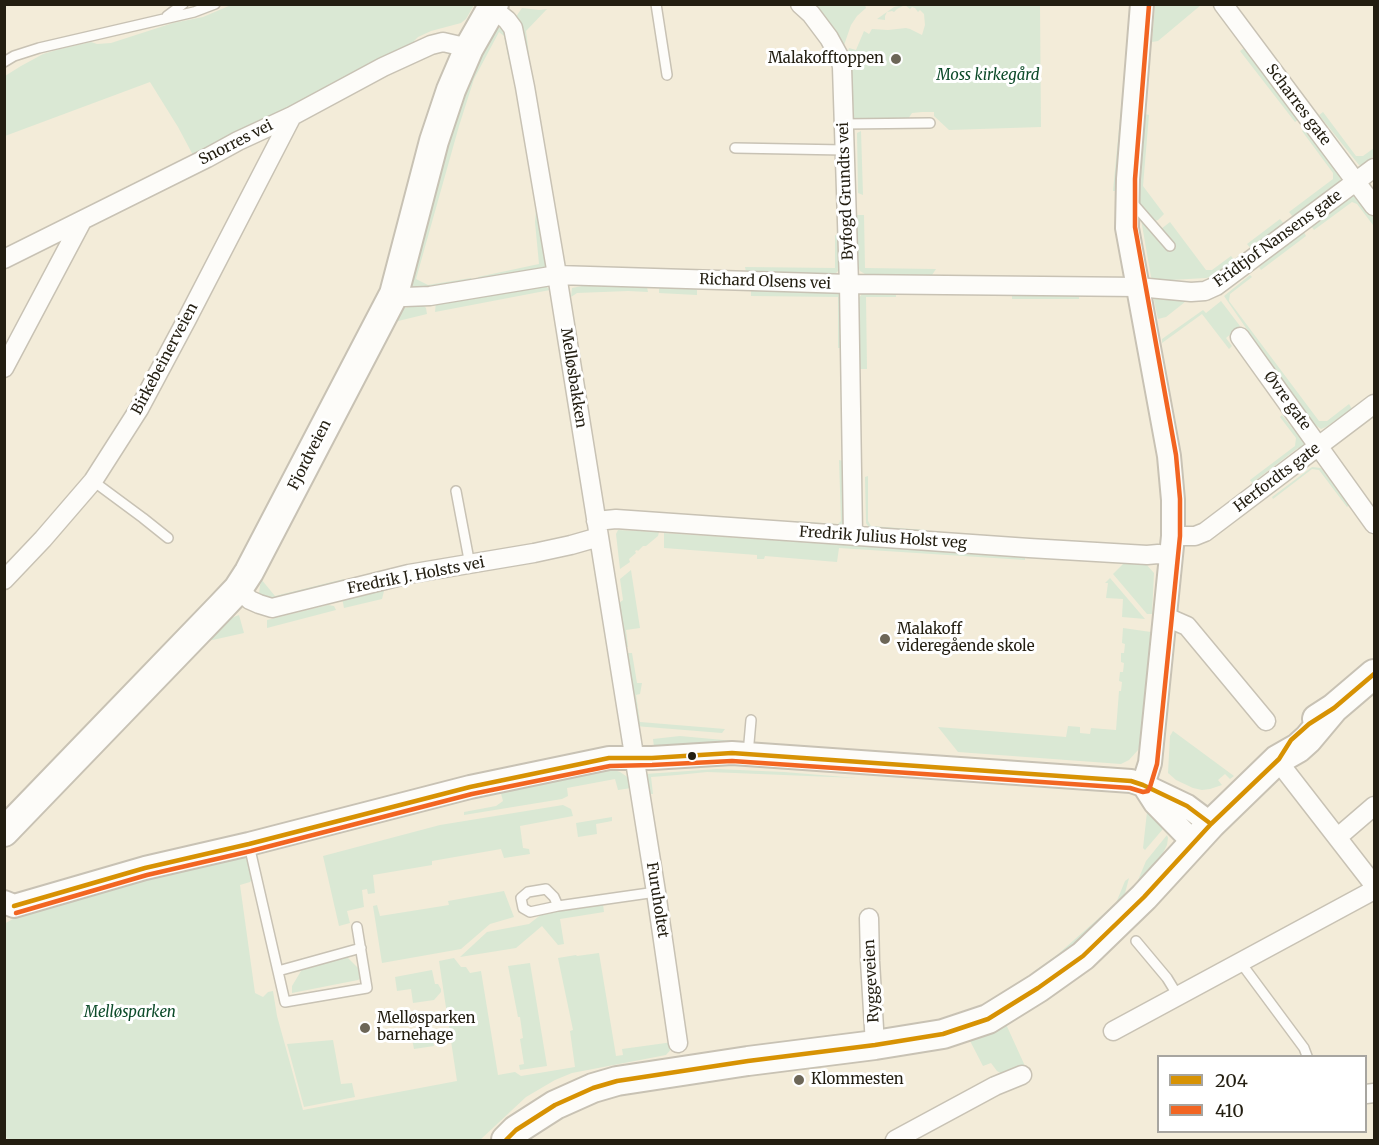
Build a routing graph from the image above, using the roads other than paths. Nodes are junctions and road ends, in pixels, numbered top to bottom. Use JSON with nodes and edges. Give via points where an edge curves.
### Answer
{"nodes":[{"id":1,"x":183,"y":4,"type":"edge"},
{"id":2,"x":215,"y":4,"type":"edge"},
{"id":3,"x":656,"y":4,"type":"edge"},
{"id":4,"x":800,"y":4,"type":"edge"},
{"id":5,"x":1142,"y":4,"type":"edge"},
{"id":6,"x":1222,"y":4,"type":"edge"},
{"id":7,"x":493,"y":6,"type":"edge"},
{"id":8,"x":163,"y":19,"type":"junction"},
{"id":9,"x":469,"y":48,"type":"junction"},
{"id":10,"x":4,"y":62,"type":"edge"},
{"id":11,"x":667,"y":75,"type":"dead end"},
{"id":12,"x":292,"y":116,"type":"junction"},
{"id":13,"x":930,"y":123,"type":"dead end"},
{"id":14,"x":844,"y":124,"type":"junction"},
{"id":15,"x":735,"y":148,"type":"dead end"},
{"id":16,"x":844,"y":150,"type":"junction"},
{"id":17,"x":1374,"y":168,"type":"edge"},
{"id":18,"x":1356,"y":182,"type":"junction"},
{"id":19,"x":1127,"y":196,"type":"junction"},
{"id":20,"x":1374,"y":206,"type":"edge"},
{"id":21,"x":82,"y":221,"type":"junction"},
{"id":22,"x":1170,"y":246,"type":"dead end"},
{"id":23,"x":4,"y":259,"type":"edge"},
{"id":24,"x":557,"y":275,"type":"junction"},
{"id":25,"x":849,"y":284,"type":"junction"},
{"id":26,"x":1138,"y":287,"type":"junction"},
{"id":27,"x":394,"y":294,"type":"junction"},
{"id":28,"x":1240,"y":337,"type":"dead end"},
{"id":29,"x":4,"y":368,"type":"edge"},
{"id":30,"x":1374,"y":404,"type":"edge"},
{"id":31,"x":1320,"y":446,"type":"junction"},
{"id":32,"x":93,"y":481,"type":"junction"},
{"id":33,"x":456,"y":491,"type":"dead end"},
{"id":34,"x":1374,"y":524,"type":"edge"},
{"id":35,"x":598,"y":529,"type":"junction"},
{"id":36,"x":853,"y":535,"type":"junction"},
{"id":37,"x":168,"y":538,"type":"dead end"},
{"id":38,"x":1172,"y":546,"type":"junction"},
{"id":39,"x":470,"y":565,"type":"junction"},
{"id":40,"x":4,"y":580,"type":"edge"},
{"id":41,"x":238,"y":589,"type":"junction"},
{"id":42,"x":1164,"y":616,"type":"junction"},
{"id":43,"x":1374,"y":674,"type":"edge"},
{"id":44,"x":1270,"y":718,"type":"dead end"},
{"id":45,"x":751,"y":720,"type":"dead end"},
{"id":46,"x":748,"y":754,"type":"junction"},
{"id":47,"x":634,"y":757,"type":"junction"},
{"id":48,"x":1278,"y":760,"type":"junction"},
{"id":49,"x":1143,"y":785,"type":"junction"},
{"id":50,"x":1374,"y":806,"type":"edge"},
{"id":51,"x":4,"y":832,"type":"edge"},
{"id":52,"x":1202,"y":833,"type":"junction"},
{"id":53,"x":1338,"y":837,"type":"junction"},
{"id":54,"x":249,"y":844,"type":"junction"},
{"id":55,"x":1374,"y":885,"type":"edge"},
{"id":56,"x":1374,"y":890,"type":"edge"},
{"id":57,"x":656,"y":892,"type":"junction"},
{"id":58,"x":558,"y":906,"type":"dead end"},
{"id":59,"x":7,"y":908,"type":"edge"},
{"id":60,"x":869,"y":918,"type":"dead end"},
{"id":61,"x":357,"y":927,"type":"dead end"},
{"id":62,"x":1136,"y":941,"type":"dead end"},
{"id":63,"x":361,"y":948,"type":"junction"},
{"id":64,"x":1241,"y":963,"type":"junction"},
{"id":65,"x":278,"y":971,"type":"junction"},
{"id":66,"x":1178,"y":996,"type":"junction"},
{"id":67,"x":1113,"y":1031,"type":"dead end"},
{"id":68,"x":678,"y":1043,"type":"dead end"},
{"id":69,"x":875,"y":1045,"type":"junction"},
{"id":70,"x":1306,"y":1055,"type":"edge"},
{"id":71,"x":1022,"y":1075,"type":"dead end"},
{"id":72,"x":506,"y":1140,"type":"edge"},
{"id":73,"x":895,"y":1140,"type":"edge"}],
"edges":[{"from":1,"to":8,"type":"lane"},
{"from":2,"to":8,"type":"lane"},
{"from":3,"to":11,"type":"lane"},
{"from":4,"to":14,"type":"street","name":"Byfogd Grundts vei","via":[[818,23],[840,58]]},
{"from":5,"to":19,"type":"street"},
{"from":6,"to":18,"type":"street","name":"Scharres gate"},
{"from":7,"to":9,"type":"main road","name":"Fjordveien"},
{"from":7,"to":24,"type":"street","name":"Melløsbakken","via":[[513,28]]},
{"from":8,"to":10,"type":"lane","via":[[39,48]]},
{"from":9,"to":12,"type":"street","name":"Snorres vei","via":[[443,42],[431,45]]},
{"from":9,"to":27,"type":"main road","name":"Fjordveien","via":[[434,141]]},
{"from":12,"to":21,"type":"street","name":"Snorres vei"},
{"from":12,"to":32,"type":"street","name":"Birkebeinerveien","via":[[139,409]]},
{"from":13,"to":14,"type":"lane"},
{"from":14,"to":16,"type":"street","name":"Byfogd Grundts vei"},
{"from":15,"to":16,"type":"lane"},
{"from":16,"to":25,"type":"street","name":"Byfogd Grundts vei"},
{"from":17,"to":18,"type":"street","name":"Fridtjof Nansens gate"},
{"from":18,"to":20,"type":"street","name":"Scharres gate"},
{"from":18,"to":26,"type":"street","name":"Fridtjof Nansens gate","via":[[1216,286],[1191,292]]},
{"from":19,"to":22,"type":"lane"},
{"from":19,"to":26,"type":"street"},
{"from":21,"to":23,"type":"street","name":"Snorres vei"},
{"from":21,"to":29,"type":"street"},
{"from":24,"to":25,"type":"street","name":"Richard Olsens vei"},
{"from":24,"to":27,"type":"street","name":"Richard Olsens vei","via":[[430,296]]},
{"from":24,"to":35,"type":"street","name":"Melløsbakken"},
{"from":25,"to":26,"type":"street","name":"Richard Olsens vei"},
{"from":25,"to":36,"type":"street","name":"Byfogd Grundts vei"},
{"from":26,"to":38,"type":"street","via":[[1169,456]]},
{"from":27,"to":41,"type":"main road","name":"Fjordveien"},
{"from":28,"to":31,"type":"street","name":"Øvre gate"},
{"from":30,"to":31,"type":"street","name":"Herfordts gate"},
{"from":31,"to":34,"type":"street","name":"Øvre gate"},
{"from":31,"to":38,"type":"street","name":"Herfordts gate","via":[[1200,535]]},
{"from":32,"to":37,"type":"lane"},
{"from":32,"to":40,"type":"street","name":"Birkebeinerveien"},
{"from":33,"to":39,"type":"lane"},
{"from":35,"to":36,"type":"street","name":"Fredrik Julius Holst veg","via":[[616,519]]},
{"from":35,"to":39,"type":"street","name":"Fredrik J. Holsts vei","via":[[571,545]]},
{"from":35,"to":47,"type":"street","name":"Melløsbakken"},
{"from":36,"to":38,"type":"street","name":"Fredrik Julius Holst veg","via":[[1147,555]]},
{"from":38,"to":42,"type":"street"},
{"from":39,"to":41,"type":"street","name":"Fredrik J. Holsts vei","via":[[409,574],[272,608],[250,600]]},
{"from":41,"to":51,"type":"main road","name":"Fjordveien"},
{"from":42,"to":44,"type":"street","via":[[1187,626]]},
{"from":42,"to":49,"type":"street","via":[[1150,763]]},
{"from":43,"to":48,"type":"main road","name":"Ryggeveien","via":[[1308,724]]},
{"from":45,"to":46,"type":"lane"},
{"from":46,"to":47,"type":"street"},
{"from":46,"to":49,"type":"street","via":[[1131,781]]},
{"from":47,"to":54,"type":"street","via":[[609,758],[470,787]]},
{"from":47,"to":57,"type":"street","name":"Furuholtet"},
{"from":48,"to":52,"type":"main road","name":"Ryggeveien"},
{"from":48,"to":53,"type":"street"},
{"from":49,"to":52,"type":"street","via":[[1187,806]]},
{"from":50,"to":53,"type":"street"},
{"from":52,"to":69,"type":"main road","name":"Ryggeveien","via":[[1083,956],[1038,988],[988,1019],[943,1034]]},
{"from":53,"to":55,"type":"street"},
{"from":54,"to":59,"type":"street","via":[[145,868]]},
{"from":54,"to":65,"type":"lane"},
{"from":56,"to":64,"type":"street"},
{"from":57,"to":58,"type":"lane"},
{"from":57,"to":68,"type":"street","name":"Furuholtet"},
{"from":60,"to":69,"type":"street","name":"Ryggeveien"},
{"from":61,"to":63,"type":"lane"},
{"from":62,"to":66,"type":"lane"},
{"from":63,"to":65,"type":"lane"},
{"from":63,"to":65,"type":"lane","via":[[367,988],[285,1002]]},
{"from":64,"to":66,"type":"street"},
{"from":64,"to":70,"type":"lane"},
{"from":66,"to":67,"type":"street"},
{"from":69,"to":72,"type":"main road","name":"Ryggeveien","via":[[617,1081],[555,1105]]},
{"from":71,"to":73,"type":"street"}]}
